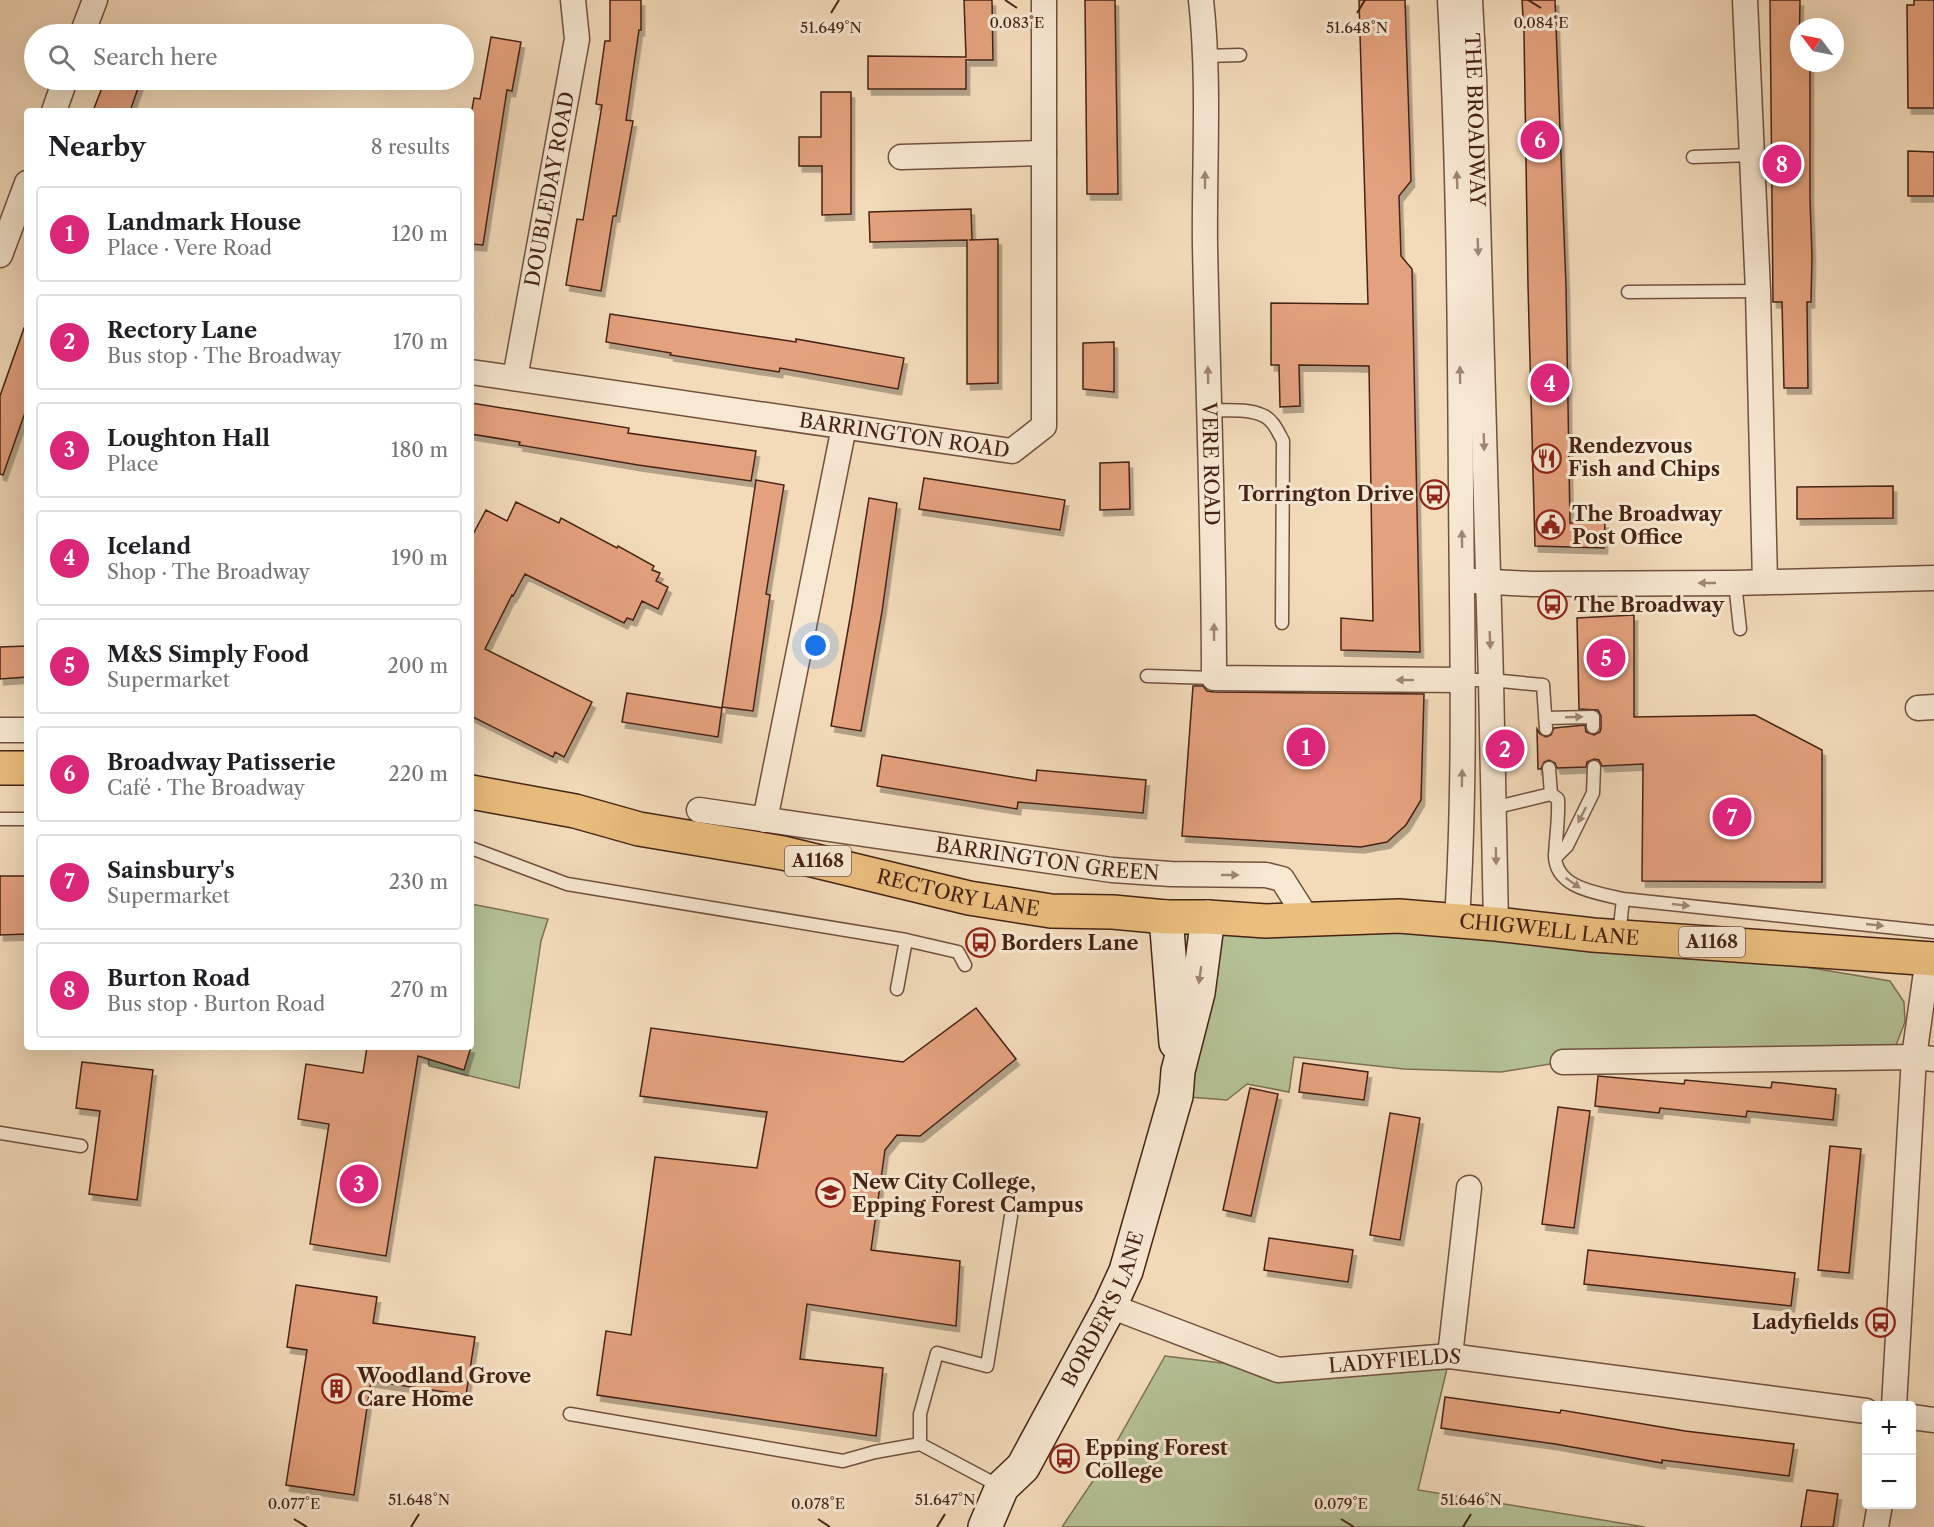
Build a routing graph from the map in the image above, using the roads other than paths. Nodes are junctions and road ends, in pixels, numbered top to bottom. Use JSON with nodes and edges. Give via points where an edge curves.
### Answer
{"nodes":[{"id":1,"x":95,"y":0,"type":"edge"},
{"id":2,"x":573,"y":0,"type":"edge"},
{"id":3,"x":1044,"y":0,"type":"edge"},
{"id":4,"x":1201,"y":0,"type":"edge"},
{"id":5,"x":1450,"y":0,"type":"edge"},
{"id":6,"x":1470,"y":0,"type":"edge"},
{"id":7,"x":1745,"y":0,"type":"edge"},
{"id":8,"x":86,"y":24,"type":"edge"},
{"id":9,"x":1240,"y":55,"type":"dead end"},
{"id":10,"x":1205,"y":56,"type":"junction"},
{"id":11,"x":61,"y":90,"type":"edge"},
{"id":12,"x":55,"y":108,"type":"edge"},
{"id":13,"x":1044,"y":153,"type":"junction"},
{"id":14,"x":1752,"y":155,"type":"junction"},
{"id":15,"x":901,"y":157,"type":"dead end"},
{"id":16,"x":1693,"y":157,"type":"dead end"},
{"id":17,"x":24,"y":191,"type":"edge"},
{"id":18,"x":0,"y":255,"type":"edge"},
{"id":19,"x":1758,"y":291,"type":"junction"},
{"id":20,"x":1628,"y":292,"type":"dead end"},
{"id":21,"x":474,"y":372,"type":"edge"},
{"id":22,"x":514,"y":378,"type":"junction"},
{"id":23,"x":1209,"y":410,"type":"junction"},
{"id":24,"x":844,"y":428,"type":"junction"},
{"id":25,"x":1934,"y":580,"type":"edge"},
{"id":26,"x":1462,"y":581,"type":"junction"},
{"id":27,"x":1488,"y":581,"type":"junction"},
{"id":28,"x":1765,"y":582,"type":"junction"},
{"id":29,"x":1735,"y":583,"type":"junction"},
{"id":30,"x":1282,"y":623,"type":"dead end"},
{"id":31,"x":1740,"y":629,"type":"dead end"},
{"id":32,"x":1147,"y":676,"type":"dead end"},
{"id":33,"x":1214,"y":678,"type":"junction"},
{"id":34,"x":1464,"y":680,"type":"junction"},
{"id":35,"x":1491,"y":680,"type":"junction"},
{"id":36,"x":1593,"y":726,"type":"dead end"},
{"id":37,"x":0,"y":730,"type":"edge"},
{"id":38,"x":24,"y":730,"type":"edge"},
{"id":39,"x":1594,"y":766,"type":"dead end"},
{"id":40,"x":0,"y":768,"type":"edge"},
{"id":41,"x":24,"y":768,"type":"edge"},
{"id":42,"x":1549,"y":768,"type":"dead end"},
{"id":43,"x":474,"y":793,"type":"edge"},
{"id":44,"x":1551,"y":794,"type":"junction"},
{"id":45,"x":1493,"y":808,"type":"junction"},
{"id":46,"x":699,"y":810,"type":"dead end"},
{"id":47,"x":0,"y":819,"type":"edge"},
{"id":48,"x":24,"y":819,"type":"edge"},
{"id":49,"x":765,"y":820,"type":"junction"},
{"id":50,"x":474,"y":850,"type":"edge"},
{"id":51,"x":1555,"y":858,"type":"junction"},
{"id":52,"x":1623,"y":898,"type":"junction"},
{"id":53,"x":1166,"y":917,"type":"junction"},
{"id":54,"x":1208,"y":917,"type":"junction"},
{"id":55,"x":1308,"y":920,"type":"junction"},
{"id":56,"x":1457,"y":920,"type":"junction"},
{"id":57,"x":1496,"y":924,"type":"junction"},
{"id":58,"x":1619,"y":936,"type":"junction"},
{"id":59,"x":906,"y":940,"type":"junction"},
{"id":60,"x":1932,"y":949,"type":"edge"},
{"id":61,"x":964,"y":965,"type":"dead end"},
{"id":62,"x":897,"y":989,"type":"dead end"},
{"id":63,"x":1924,"y":1058,"type":"edge"},
{"id":64,"x":1563,"y":1062,"type":"dead end"},
{"id":65,"x":1178,"y":1071,"type":"junction"},
{"id":66,"x":0,"y":1133,"type":"edge"},
{"id":67,"x":81,"y":1146,"type":"dead end"},
{"id":68,"x":1469,"y":1188,"type":"dead end"},
{"id":69,"x":1011,"y":1216,"type":"dead end"},
{"id":70,"x":1110,"y":1306,"type":"junction"},
{"id":71,"x":1450,"y":1356,"type":"junction"},
{"id":72,"x":1894,"y":1401,"type":"edge"},
{"id":73,"x":1862,"y":1410,"type":"edge"},
{"id":74,"x":570,"y":1414,"type":"dead end"},
{"id":75,"x":1916,"y":1418,"type":"edge"},
{"id":76,"x":1934,"y":1420,"type":"edge"},
{"id":77,"x":920,"y":1444,"type":"junction"},
{"id":78,"x":1002,"y":1487,"type":"junction"},
{"id":79,"x":1879,"y":1509,"type":"edge"},
{"id":80,"x":986,"y":1527,"type":"edge"},
{"id":81,"x":1876,"y":1527,"type":"edge"}],
"edges":[{"from":1,"to":8,"type":"street"},
{"from":2,"to":22,"type":"street","name":"DOUBLEDAY ROAD","via":[[577,39]]},
{"from":3,"to":13,"type":"street","name":"BARRINGTON ROAD"},
{"from":4,"to":10,"type":"street","name":"VERE ROAD"},
{"from":26,"to":5,"type":"street","name":"THE BROADWAY","one_way":true,"via":[[1459,230]]},
{"from":6,"to":27,"type":"street","name":"THE BROADWAY","one_way":true},
{"from":7,"to":14,"type":"street"},
{"from":9,"to":10,"type":"lane"},
{"from":23,"to":10,"type":"street","name":"VERE ROAD","one_way":true},
{"from":11,"to":12,"type":"street"},
{"from":13,"to":15,"type":"street"},
{"from":13,"to":24,"type":"street","name":"BARRINGTON ROAD","via":[[1044,426],[1012,451]]},
{"from":14,"to":16,"type":"lane"},
{"from":14,"to":19,"type":"street"},
{"from":17,"to":18,"type":"street"},
{"from":19,"to":20,"type":"lane"},
{"from":19,"to":28,"type":"street"},
{"from":21,"to":22,"type":"street","name":"BARRINGTON ROAD"},
{"from":22,"to":24,"type":"street","name":"BARRINGTON ROAD"},
{"from":23,"to":30,"type":"lane","via":[[1263,415],[1274,424],[1283,441]]},
{"from":33,"to":23,"type":"street","name":"VERE ROAD","one_way":true},
{"from":24,"to":49,"type":"street"},
{"from":25,"to":28,"type":"street"},
{"from":26,"to":27,"type":"street"},
{"from":26,"to":34,"type":"street","name":"THE BROADWAY"},
{"from":29,"to":27,"type":"street","one_way":true},
{"from":27,"to":35,"type":"street","name":"THE BROADWAY","one_way":true},
{"from":28,"to":29,"type":"street"},
{"from":29,"to":31,"type":"lane"},
{"from":32,"to":33,"type":"lane"},
{"from":34,"to":33,"type":"street","one_way":true},
{"from":34,"to":35,"type":"lane"},
{"from":56,"to":34,"type":"street","name":"THE BROADWAY","one_way":true},
{"from":35,"to":36,"type":"lane","one_way":true,"via":[[1543,685],[1546,723],[1593,717]]},
{"from":35,"to":45,"type":"street","name":"THE BROADWAY"},
{"from":37,"to":38,"type":"street"},
{"from":39,"to":51,"type":"lane","one_way":true,"via":[[1593,793],[1567,846]]},
{"from":40,"to":41,"type":"main road"},
{"from":42,"to":44,"type":"lane"},
{"from":43,"to":53,"type":"main road","name":"RECTORY LANE","number":"A1168","via":[[575,811],[639,829],[783,853],[969,898],[1051,911]]},
{"from":44,"to":45,"type":"lane"},
{"from":44,"to":51,"type":"lane","via":[[1558,799]]},
{"from":45,"to":57,"type":"street","name":"THE BROADWAY","one_way":true},
{"from":46,"to":49,"type":"street","name":"BARRINGTON GREEN"},
{"from":47,"to":48,"type":"lane"},
{"from":49,"to":55,"type":"street","name":"BARRINGTON GREEN","one_way":true,"via":[[1112,870],[1266,875],[1282,879]]},
{"from":50,"to":59,"type":"lane","via":[[567,884]]},
{"from":51,"to":52,"type":"lane","one_way":true,"via":[[1562,875],[1580,889]]},
{"from":52,"to":58,"type":"lane"},
{"from":52,"to":60,"type":"lane","one_way":true},
{"from":53,"to":54,"type":"main road","name":"CHIGWELL LANE","number":"A1168"},
{"from":53,"to":65,"type":"street","name":"BORDER'S LANE"},
{"from":54,"to":55,"type":"main road","name":"CHIGWELL LANE","number":"A1168"},
{"from":54,"to":65,"type":"street","name":"BORDER'S LANE","one_way":true,"via":[[1198,993]]},
{"from":55,"to":56,"type":"main road","name":"CHIGWELL LANE","number":"A1168","via":[[1379,915]]},
{"from":56,"to":57,"type":"main road","name":"CHIGWELL LANE","number":"A1168"},
{"from":57,"to":58,"type":"main road","name":"CHIGWELL LANE","number":"A1168"},
{"from":58,"to":60,"type":"main road","name":"CHIGWELL LANE","number":"A1168"},
{"from":59,"to":61,"type":"lane","via":[[958,952]]},
{"from":59,"to":62,"type":"lane"},
{"from":60,"to":63,"type":"street"},
{"from":63,"to":64,"type":"street"},
{"from":63,"to":72,"type":"street"},
{"from":65,"to":70,"type":"street","name":"BORDER'S LANE","via":[[1176,1096],[1126,1271]]},
{"from":66,"to":67,"type":"lane"},
{"from":68,"to":71,"type":"street"},
{"from":69,"to":77,"type":"lane","via":[[987,1366],[937,1353],[920,1414]]},
{"from":70,"to":71,"type":"street","name":"LADYFIELDS","via":[[1278,1370]]},
{"from":70,"to":78,"type":"street","name":"BORDER'S LANE","via":[[1023,1467]]},
{"from":71,"to":73,"type":"street","name":"LADYFIELDS"},
{"from":74,"to":77,"type":"lane","via":[[843,1461]]},
{"from":75,"to":76,"type":"street"},
{"from":77,"to":78,"type":"lane"},
{"from":78,"to":80,"type":"street","name":"BORDER'S LANE"},
{"from":79,"to":81,"type":"street"}]}
